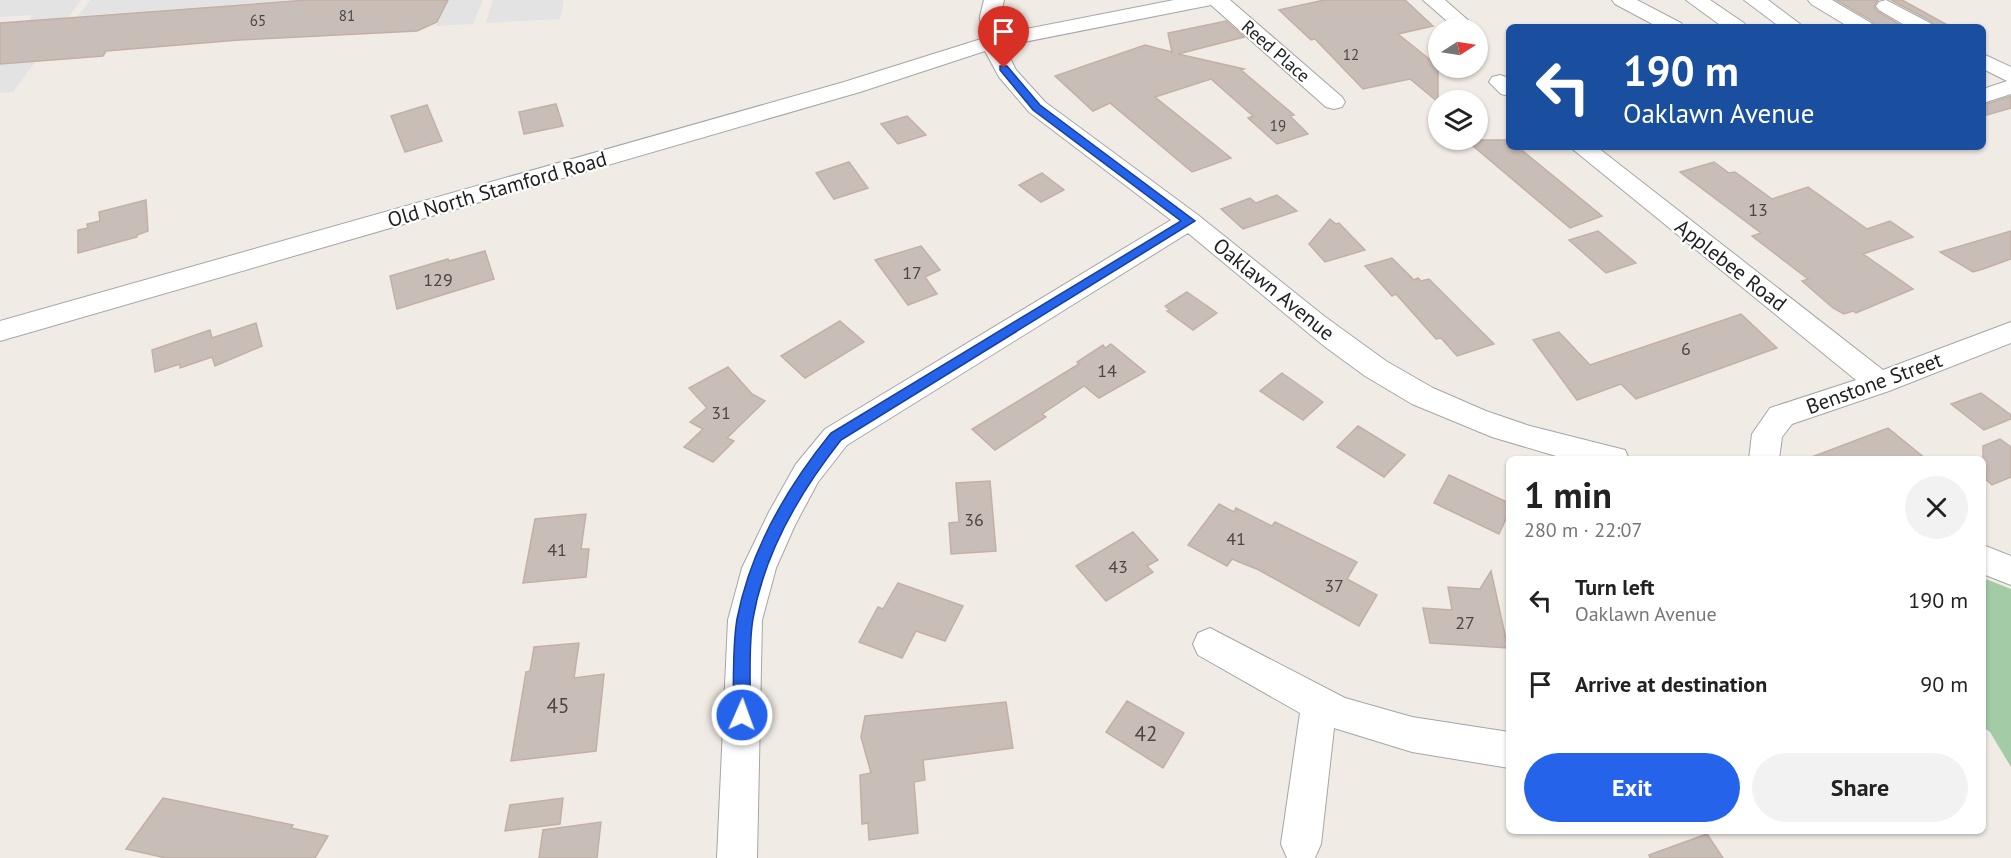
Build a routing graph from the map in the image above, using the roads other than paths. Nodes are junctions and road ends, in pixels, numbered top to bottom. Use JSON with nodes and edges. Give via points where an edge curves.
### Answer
{"nodes":[{"id":1,"x":994,"y":0,"type":"edge"},
{"id":2,"x":1205,"y":0,"type":"edge"},
{"id":3,"x":1218,"y":0,"type":"edge"},
{"id":4,"x":1433,"y":0,"type":"edge"},
{"id":5,"x":1622,"y":0,"type":"edge"},
{"id":6,"x":1696,"y":0,"type":"edge"},
{"id":7,"x":1754,"y":0,"type":"edge"},
{"id":8,"x":1818,"y":0,"type":"edge"},
{"id":9,"x":1909,"y":0,"type":"edge"},
{"id":10,"x":1880,"y":3,"type":"edge"},
{"id":11,"x":1455,"y":18,"type":"edge"},
{"id":12,"x":1668,"y":24,"type":"edge"},
{"id":13,"x":1732,"y":24,"type":"edge"},
{"id":14,"x":1790,"y":24,"type":"edge"},
{"id":15,"x":1859,"y":24,"type":"edge"},
{"id":16,"x":1918,"y":24,"type":"edge"},
{"id":17,"x":992,"y":42,"type":"junction"},
{"id":18,"x":1986,"y":62,"type":"edge"},
{"id":19,"x":2011,"y":76,"type":"edge"},
{"id":20,"x":2011,"y":87,"type":"edge"},
{"id":21,"x":1986,"y":95,"type":"edge"},
{"id":22,"x":1334,"y":102,"type":"dead end"},
{"id":23,"x":1586,"y":150,"type":"edge"},
{"id":24,"x":1189,"y":221,"type":"junction"},
{"id":25,"x":0,"y":331,"type":"edge"},
{"id":26,"x":2011,"y":332,"type":"edge"},
{"id":27,"x":1879,"y":383,"type":"junction"},
{"id":28,"x":1602,"y":456,"type":"edge"},
{"id":29,"x":1764,"y":456,"type":"edge"},
{"id":30,"x":1986,"y":560,"type":"edge"},
{"id":31,"x":2011,"y":571,"type":"edge"},
{"id":32,"x":1210,"y":645,"type":"dead end"},
{"id":33,"x":1319,"y":704,"type":"junction"},
{"id":34,"x":1506,"y":750,"type":"edge"},
{"id":35,"x":1301,"y":844,"type":"dead end"},
{"id":36,"x":737,"y":858,"type":"edge"}],
"edges":[{"from":1,"to":17,"type":"street","name":"Oaklawn Avenue","via":[[990,20]]},
{"from":2,"to":17,"type":"street","name":"Old North Stamford Road"},
{"from":3,"to":22,"type":"street","name":"Reed Place"},
{"from":4,"to":11,"type":"street"},
{"from":5,"to":12,"type":"street"},
{"from":6,"to":13,"type":"street"},
{"from":7,"to":14,"type":"street"},
{"from":8,"to":15,"type":"street"},
{"from":9,"to":10,"type":"street"},
{"from":10,"to":16,"type":"street"},
{"from":17,"to":24,"type":"street","name":"Oaklawn Avenue","via":[[1004,68],[1036,108]]},
{"from":17,"to":25,"type":"street","name":"Old North Stamford Road","via":[[852,87]]},
{"from":18,"to":19,"type":"street"},
{"from":20,"to":21,"type":"street"},
{"from":23,"to":27,"type":"street","name":"Applebee Road"},
{"from":24,"to":28,"type":"street","name":"Oaklawn Avenue","via":[[1330,336],[1398,382],[1489,424]]},
{"from":24,"to":36,"type":"street","via":[[836,437],[807,473],[759,568],[745,620]]},
{"from":26,"to":27,"type":"street","name":"Benstone Street"},
{"from":27,"to":29,"type":"street","name":"Benstone Street","via":[[1781,416],[1767,434]]},
{"from":30,"to":31,"type":"street"},
{"from":32,"to":33,"type":"street"},
{"from":33,"to":34,"type":"street","via":[[1387,728]]},
{"from":33,"to":35,"type":"street"}]}
